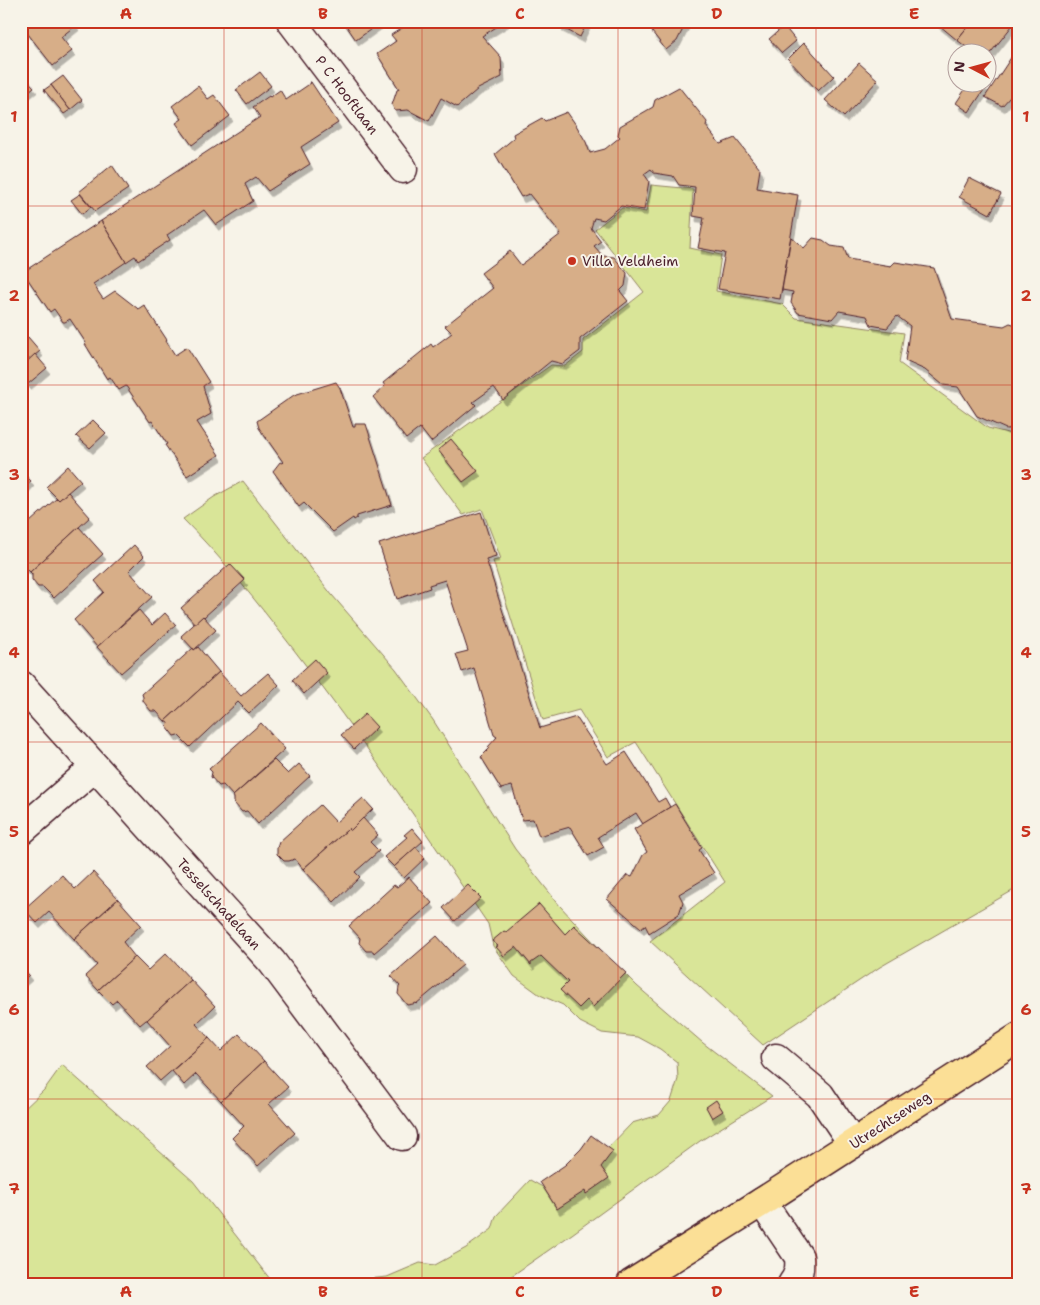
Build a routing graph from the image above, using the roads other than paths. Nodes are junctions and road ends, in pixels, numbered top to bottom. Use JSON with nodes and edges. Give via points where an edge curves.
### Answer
{"nodes":[{"id":1,"x":291,"y":21,"type":"edge"},
{"id":2,"x":403,"y":169,"type":"dead end"},
{"id":3,"x":21,"y":684,"type":"edge"},
{"id":4,"x":95,"y":768,"type":"junction"},
{"id":5,"x":21,"y":832,"type":"edge"},
{"id":6,"x":1019,"y":1037,"type":"edge"},
{"id":7,"x":776,"y":1058,"type":"dead end"},
{"id":8,"x":402,"y":1136,"type":"dead end"},
{"id":9,"x":853,"y":1144,"type":"junction"},
{"id":10,"x":762,"y":1202,"type":"junction"},
{"id":11,"x":631,"y":1284,"type":"edge"},
{"id":12,"x":792,"y":1284,"type":"edge"}],
"edges":[{"from":1,"to":2,"type":"street","name":"P C Hooftlaan"},
{"from":3,"to":4,"type":"street","name":"Tesselschadelaan"},
{"from":4,"to":5,"type":"street"},
{"from":4,"to":8,"type":"street","name":"Tesselschadelaan","via":[[272,962]]},
{"from":6,"to":9,"type":"main road","name":"Utrechtseweg"},
{"from":7,"to":9,"type":"street","via":[[820,1095]]},
{"from":9,"to":10,"type":"main road","name":"Utrechtseweg"},
{"from":10,"to":11,"type":"main road","name":"Utrechtseweg"},
{"from":10,"to":12,"type":"street","via":[[799,1257],[800,1267]]}]}
